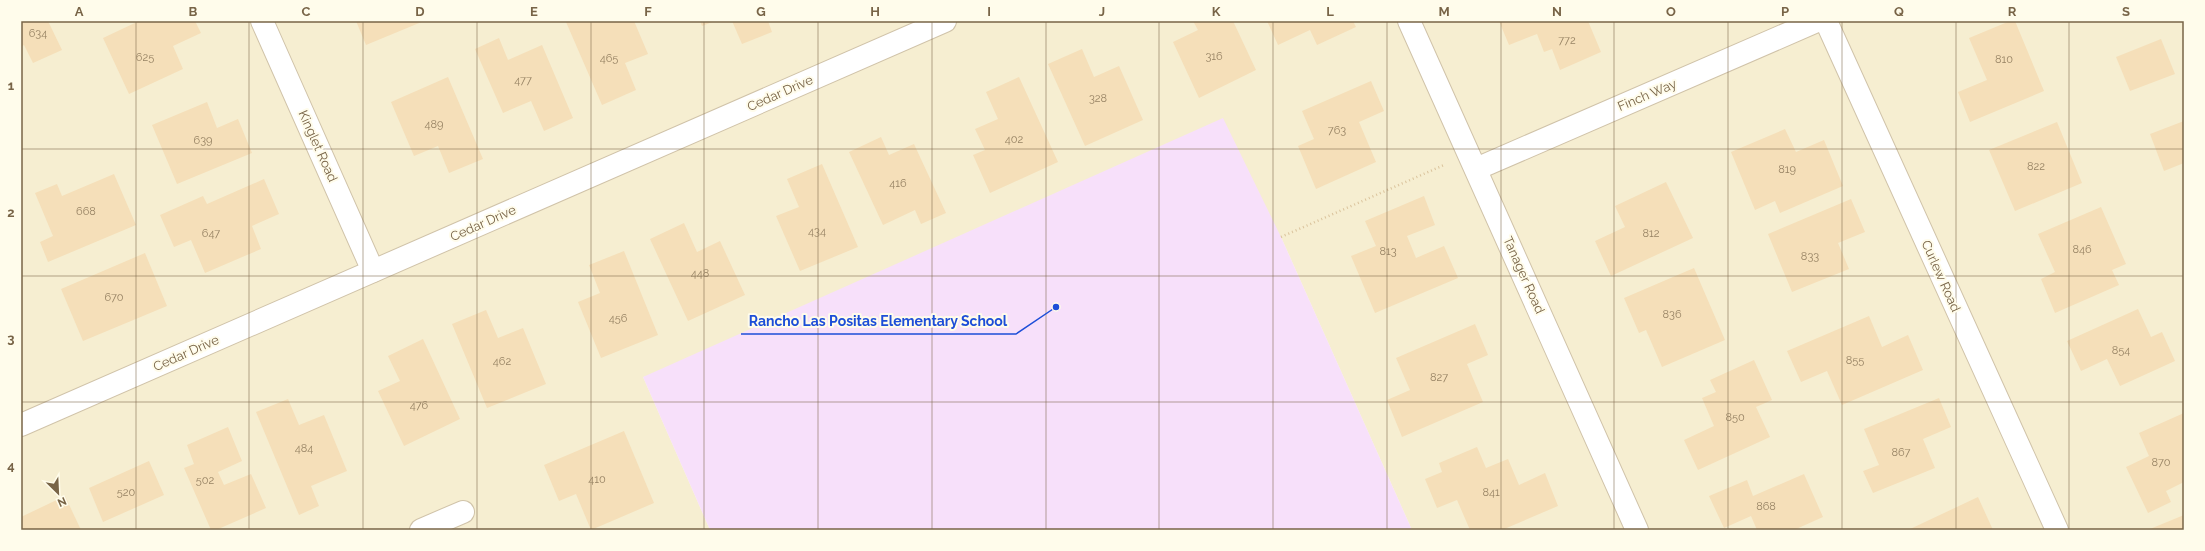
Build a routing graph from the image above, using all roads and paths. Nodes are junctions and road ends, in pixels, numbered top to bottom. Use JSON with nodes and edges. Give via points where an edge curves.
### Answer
{"nodes":[{"id":1,"x":262,"y":21,"type":"edge"},
{"id":2,"x":945,"y":21,"type":"edge"},
{"id":3,"x":1409,"y":21,"type":"edge"},
{"id":4,"x":1817,"y":21,"type":"edge"},
{"id":5,"x":1826,"y":21,"type":"edge"},
{"id":6,"x":1446,"y":164,"type":"dead end"},
{"id":7,"x":1476,"y":169,"type":"junction"},
{"id":8,"x":1281,"y":237,"type":"dead end"},
{"id":9,"x":373,"y":271,"type":"junction"},
{"id":10,"x":23,"y":420,"type":"edge"},
{"id":11,"x":463,"y":512,"type":"dead end"},
{"id":12,"x":422,"y":530,"type":"edge"},
{"id":13,"x":1637,"y":530,"type":"edge"},
{"id":14,"x":2057,"y":530,"type":"edge"}],
"edges":[{"from":1,"to":9,"type":"street","name":"Kinglet Road"},
{"from":2,"to":9,"type":"street","name":"Cedar Drive"},
{"from":3,"to":7,"type":"street","name":"Tanager Road"},
{"from":4,"to":7,"type":"street","name":"Finch Way"},
{"from":5,"to":14,"type":"street","name":"Curlew Road"},
{"from":6,"to":8,"type":"path"},
{"from":7,"to":13,"type":"street","name":"Tanager Road"},
{"from":9,"to":10,"type":"street","name":"Cedar Drive"},
{"from":11,"to":12,"type":"street"}]}
